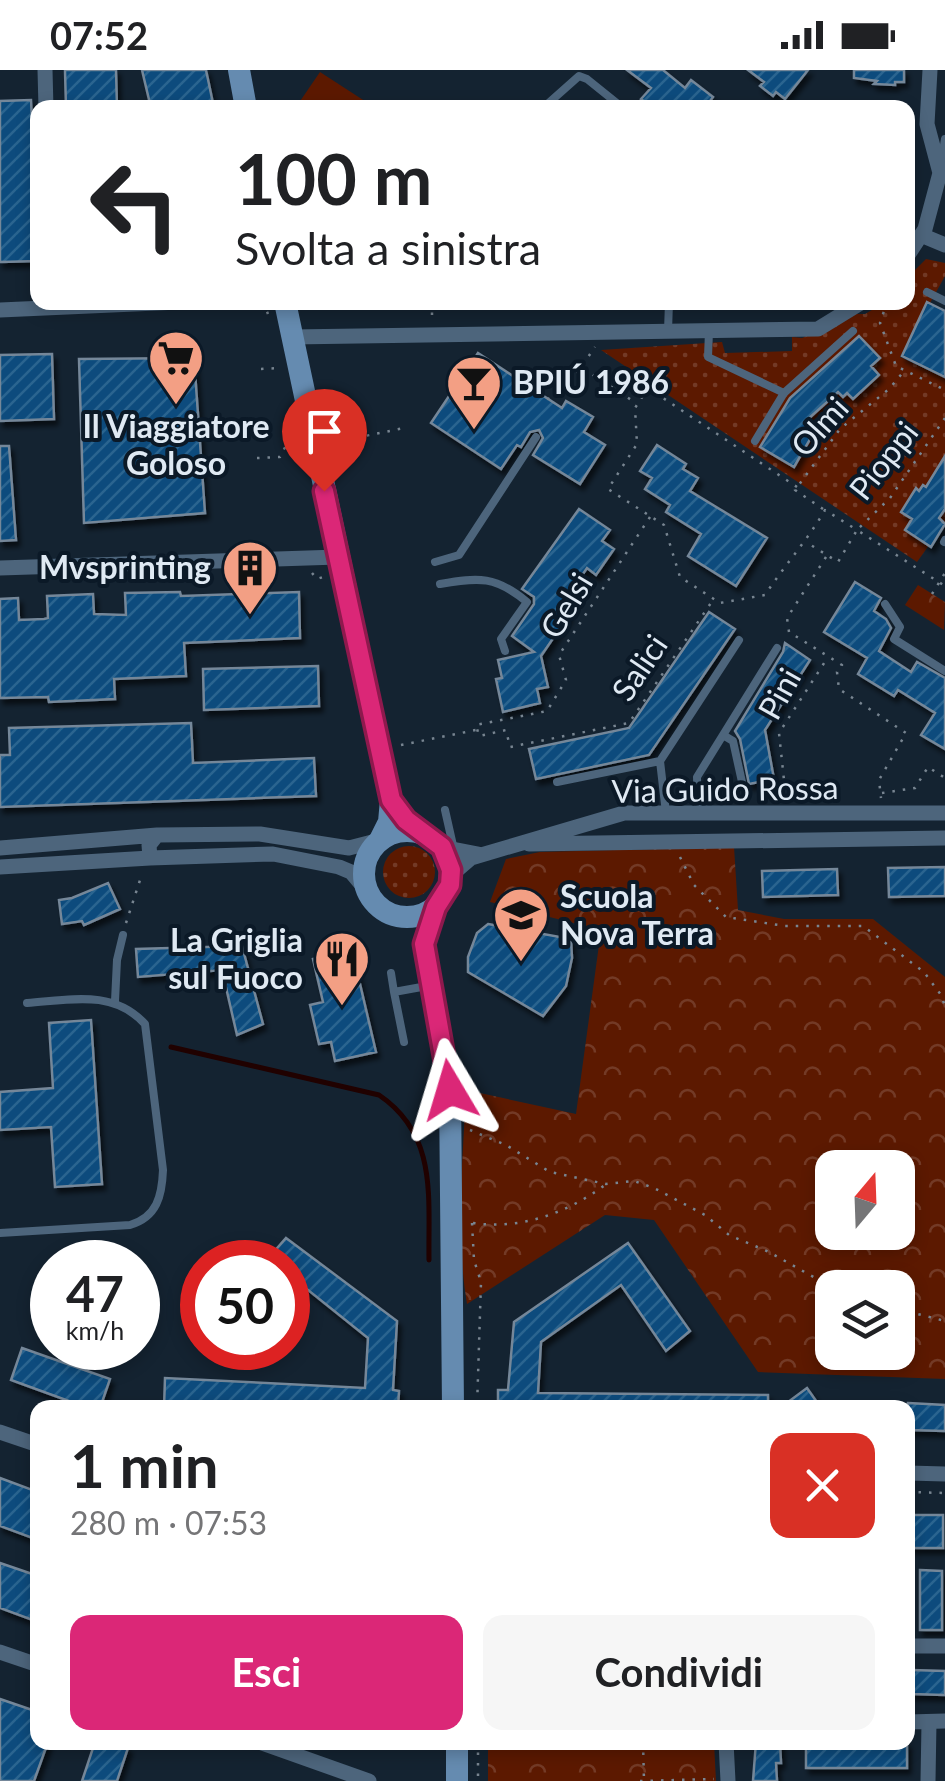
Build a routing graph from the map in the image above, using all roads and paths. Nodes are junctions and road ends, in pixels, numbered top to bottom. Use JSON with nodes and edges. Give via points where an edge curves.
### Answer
{"nodes":[{"id":1,"x":45,"y":70,"type":"edge"},
{"id":2,"x":238,"y":70,"type":"edge"},
{"id":3,"x":930,"y":70,"type":"edge"},
{"id":4,"x":46,"y":100,"type":"edge"},
{"id":5,"x":244,"y":100,"type":"edge"},
{"id":6,"x":552,"y":100,"type":"edge"},
{"id":7,"x":612,"y":100,"type":"edge"},
{"id":8,"x":945,"y":139,"type":"edge"},
{"id":9,"x":940,"y":173,"type":"junction"},
{"id":10,"x":921,"y":235,"type":"junction"},
{"id":11,"x":915,"y":244,"type":"edge"},
{"id":12,"x":945,"y":246,"type":"edge"},
{"id":13,"x":928,"y":292,"type":"dead end"},
{"id":14,"x":945,"y":301,"type":"edge"},
{"id":15,"x":30,"y":307,"type":"edge"},
{"id":16,"x":0,"y":310,"type":"edge"},
{"id":17,"x":279,"y":310,"type":"edge"},
{"id":18,"x":669,"y":310,"type":"edge"},
{"id":19,"x":849,"y":310,"type":"edge"},
{"id":20,"x":884,"y":310,"type":"edge"},
{"id":21,"x":668,"y":331,"type":"junction"},
{"id":22,"x":709,"y":331,"type":"junction"},
{"id":23,"x":853,"y":331,"type":"dead end"},
{"id":24,"x":605,"y":332,"type":"junction"},
{"id":25,"x":290,"y":338,"type":"junction"},
{"id":26,"x":582,"y":368,"type":"junction"},
{"id":27,"x":905,"y":370,"type":"junction"},
{"id":28,"x":945,"y":390,"type":"edge"},
{"id":29,"x":784,"y":393,"type":"junction"},
{"id":30,"x":548,"y":399,"type":"dead end"},
{"id":31,"x":637,"y":404,"type":"junction"},
{"id":32,"x":945,"y":418,"type":"edge"},
{"id":33,"x":298,"y":423,"type":"dead end"},
{"id":34,"x":404,"y":428,"type":"dead end"},
{"id":35,"x":536,"y":437,"type":"dead end"},
{"id":36,"x":755,"y":440,"type":"dead end"},
{"id":37,"x":330,"y":443,"type":"dead end"},
{"id":38,"x":257,"y":458,"type":"dead end"},
{"id":39,"x":797,"y":487,"type":"junction"},
{"id":40,"x":824,"y":510,"type":"junction"},
{"id":41,"x":650,"y":517,"type":"junction"},
{"id":42,"x":857,"y":530,"type":"junction"},
{"id":43,"x":806,"y":542,"type":"junction"},
{"id":44,"x":828,"y":555,"type":"junction"},
{"id":45,"x":338,"y":557,"type":"junction"},
{"id":46,"x":435,"y":562,"type":"dead end"},
{"id":47,"x":0,"y":568,"type":"edge"},
{"id":48,"x":945,"y":573,"type":"edge"},
{"id":49,"x":939,"y":582,"type":"junction"},
{"id":50,"x":440,"y":584,"type":"dead end"},
{"id":51,"x":945,"y":586,"type":"edge"},
{"id":52,"x":932,"y":594,"type":"dead end"},
{"id":53,"x":714,"y":598,"type":"junction"},
{"id":54,"x":884,"y":604,"type":"dead end"},
{"id":55,"x":739,"y":640,"type":"dead end"},
{"id":56,"x":777,"y":648,"type":"dead end"},
{"id":57,"x":505,"y":651,"type":"dead end"},
{"id":58,"x":828,"y":656,"type":"junction"},
{"id":59,"x":945,"y":672,"type":"edge"},
{"id":60,"x":477,"y":727,"type":"junction"},
{"id":61,"x":723,"y":735,"type":"junction"},
{"id":62,"x":380,"y":749,"type":"junction"},
{"id":63,"x":660,"y":761,"type":"junction"},
{"id":64,"x":945,"y":778,"type":"edge"},
{"id":65,"x":557,"y":782,"type":"dead end"},
{"id":66,"x":742,"y":782,"type":"dead end"},
{"id":67,"x":881,"y":793,"type":"junction"},
{"id":68,"x":391,"y":800,"type":"junction"},
{"id":69,"x":445,"y":810,"type":"dead end"},
{"id":70,"x":666,"y":813,"type":"junction"},
{"id":71,"x":698,"y":814,"type":"junction"},
{"id":72,"x":883,"y":814,"type":"junction"},
{"id":73,"x":945,"y":814,"type":"edge"},
{"id":74,"x":787,"y":816,"type":"junction"},
{"id":75,"x":422,"y":833,"type":"junction"},
{"id":76,"x":158,"y":835,"type":"junction"},
{"id":77,"x":945,"y":838,"type":"edge"},
{"id":78,"x":380,"y":840,"type":"junction"},
{"id":79,"x":673,"y":842,"type":"junction"},
{"id":80,"x":510,"y":844,"type":"junction"},
{"id":81,"x":0,"y":848,"type":"edge"},
{"id":82,"x":448,"y":849,"type":"junction"},
{"id":83,"x":482,"y":854,"type":"junction"},
{"id":84,"x":150,"y":858,"type":"junction"},
{"id":85,"x":0,"y":867,"type":"edge"},
{"id":86,"x":450,"y":885,"type":"junction"},
{"id":87,"x":366,"y":890,"type":"junction"},
{"id":88,"x":436,"y":907,"type":"junction"},
{"id":89,"x":396,"y":915,"type":"junction"},
{"id":90,"x":123,"y":934,"type":"joint"},
{"id":91,"x":424,"y":944,"type":"junction"},
{"id":92,"x":391,"y":973,"type":"dead end"},
{"id":93,"x":432,"y":986,"type":"junction"},
{"id":94,"x":394,"y":992,"type":"junction"},
{"id":95,"x":115,"y":1001,"type":"junction"},
{"id":96,"x":27,"y":1002,"type":"dead end"},
{"id":97,"x":945,"y":1006,"type":"edge"},
{"id":98,"x":404,"y":1042,"type":"dead end"},
{"id":99,"x":450,"y":1123,"type":"junction"},
{"id":100,"x":606,"y":1184,"type":"junction"},
{"id":101,"x":462,"y":1222,"type":"junction"},
{"id":102,"x":0,"y":1234,"type":"edge"},
{"id":103,"x":815,"y":1278,"type":"edge"},
{"id":104,"x":915,"y":1313,"type":"edge"},
{"id":105,"x":945,"y":1321,"type":"edge"},
{"id":106,"x":452,"y":1400,"type":"edge"},
{"id":107,"x":477,"y":1400,"type":"edge"},
{"id":108,"x":915,"y":1473,"type":"edge"},
{"id":109,"x":945,"y":1474,"type":"edge"},
{"id":110,"x":915,"y":1492,"type":"edge"},
{"id":111,"x":945,"y":1493,"type":"edge"},
{"id":112,"x":915,"y":1646,"type":"edge"},
{"id":113,"x":945,"y":1646,"type":"edge"},
{"id":114,"x":0,"y":1652,"type":"edge"},
{"id":115,"x":30,"y":1662,"type":"edge"},
{"id":116,"x":937,"y":1722,"type":"edge"},
{"id":117,"x":277,"y":1750,"type":"edge"},
{"id":118,"x":456,"y":1750,"type":"edge"},
{"id":119,"x":478,"y":1750,"type":"edge"},
{"id":120,"x":643,"y":1750,"type":"edge"},
{"id":121,"x":726,"y":1750,"type":"edge"},
{"id":122,"x":334,"y":1775,"type":"edge"},
{"id":123,"x":728,"y":1780,"type":"edge"},
{"id":124,"x":370,"y":1781,"type":"edge"},
{"id":125,"x":457,"y":1781,"type":"edge"},
{"id":126,"x":478,"y":1781,"type":"edge"},
{"id":127,"x":642,"y":1781,"type":"edge"},
{"id":128,"x":928,"y":1781,"type":"edge"}],
"edges":[{"from":1,"to":4,"type":"street"},
{"from":2,"to":5,"type":"main road"},
{"from":3,"to":9,"type":"street","via":[[927,124]]},
{"from":6,"to":7,"type":"lane","via":[[579,76]]},
{"from":8,"to":9,"type":"lane"},
{"from":9,"to":10,"type":"street"},
{"from":10,"to":11,"type":"street"},
{"from":10,"to":12,"type":"street"},
{"from":13,"to":14,"type":"lane"},
{"from":15,"to":16,"type":"street"},
{"from":17,"to":25,"type":"main road"},
{"from":18,"to":21,"type":"lane"},
{"from":19,"to":22,"type":"street","via":[[818,329]]},
{"from":20,"to":27,"type":"path","via":[[880,323],[896,366]]},
{"from":21,"to":22,"type":"street"},
{"from":21,"to":24,"type":"street"},
{"from":22,"to":29,"type":"lane","via":[[708,356]]},
{"from":23,"to":29,"type":"lane"},
{"from":24,"to":25,"type":"street"},
{"from":24,"to":26,"type":"path"},
{"from":25,"to":45,"type":"main road"},
{"from":26,"to":30,"type":"path","via":[[561,396]]},
{"from":26,"to":31,"type":"path"},
{"from":27,"to":28,"type":"path","name":"Pioppi"},
{"from":27,"to":39,"type":"path","name":"Olmi","via":[[840,430]]},
{"from":29,"to":36,"type":"lane"},
{"from":31,"to":39,"type":"path","via":[[648,388]]},
{"from":31,"to":41,"type":"path","via":[[638,444],[608,489]]},
{"from":32,"to":42,"type":"path","name":"Pioppi","via":[[890,498]]},
{"from":33,"to":38,"type":"path","via":[[280,457]]},
{"from":34,"to":37,"type":"path"},
{"from":35,"to":46,"type":"lane","via":[[459,555]]},
{"from":39,"to":40,"type":"path","name":"Olmi"},
{"from":40,"to":42,"type":"path","name":"Olmi"},
{"from":40,"to":43,"type":"path"},
{"from":41,"to":53,"type":"path","via":[[664,525],[680,578]]},
{"from":41,"to":60,"type":"path","name":"Gelsi","via":[[559,655],[566,680],[547,711]]},
{"from":42,"to":44,"type":"path","name":"Pioppi","via":[[838,562]]},
{"from":42,"to":49,"type":"path","name":"Olmi"},
{"from":43,"to":44,"type":"path"},
{"from":43,"to":53,"type":"path","via":[[764,596],[720,603]]},
{"from":44,"to":58,"type":"path","via":[[787,618],[788,632]]},
{"from":45,"to":47,"type":"street"},
{"from":45,"to":62,"type":"main road"},
{"from":48,"to":49,"type":"path"},
{"from":49,"to":51,"type":"path","name":"Olmi"},
{"from":49,"to":52,"type":"path"},
{"from":50,"to":57,"type":"lane","via":[[506,584],[527,602],[501,640]]},
{"from":53,"to":60,"type":"path","name":"Salici","via":[[629,723],[510,747],[506,730],[479,736]]},
{"from":54,"to":59,"type":"lane","via":[[900,627],[894,638]]},
{"from":55,"to":63,"type":"lane"},
{"from":56,"to":61,"type":"lane"},
{"from":58,"to":67,"type":"path","via":[[842,664],[839,689],[906,733],[880,780]]},
{"from":58,"to":74,"type":"path","name":"Pini","via":[[778,733]]},
{"from":60,"to":62,"type":"path","name":"Gelsi"},
{"from":61,"to":66,"type":"lane","via":[[733,741]]},
{"from":61,"to":71,"type":"lane","via":[[697,777]]},
{"from":62,"to":68,"type":"main road"},
{"from":63,"to":65,"type":"lane"},
{"from":63,"to":70,"type":"lane"},
{"from":64,"to":67,"type":"path","via":[[928,767],[915,788]]},
{"from":67,"to":72,"type":"path"},
{"from":68,"to":75,"type":"main road"},
{"from":68,"to":78,"type":"main road"},
{"from":69,"to":82,"type":"lane"},
{"from":70,"to":71,"type":"street","name":"Via Guido Rossa"},
{"from":70,"to":80,"type":"street","name":"Via Guido Rossa","via":[[624,814]]},
{"from":71,"to":74,"type":"street","name":"Via Guido Rossa"},
{"from":72,"to":73,"type":"street","name":"Via Guido Rossa"},
{"from":72,"to":74,"type":"street","name":"Via Guido Rossa"},
{"from":75,"to":78,"type":"main road","via":[[402,831]]},
{"from":75,"to":82,"type":"main road"},
{"from":76,"to":78,"type":"street","via":[[260,834],[349,848]]},
{"from":76,"to":81,"type":"street"},
{"from":76,"to":84,"type":"street","via":[[149,845]]},
{"from":77,"to":79,"type":"street","name":"Via Guido Rossa"},
{"from":78,"to":87,"type":"main road","via":[[364,866]]},
{"from":79,"to":80,"type":"street","name":"Via Guido Rossa"},
{"from":79,"to":97,"type":"path","via":[[694,885],[726,918],[863,926],[924,972]]},
{"from":80,"to":83,"type":"street","name":"Via Guido Rossa"},
{"from":82,"to":83,"type":"street","name":"Via Guido Rossa"},
{"from":82,"to":86,"type":"main road"},
{"from":83,"to":86,"type":"street","name":"Via Guido Rossa","via":[[462,865]]},
{"from":84,"to":85,"type":"street"},
{"from":84,"to":87,"type":"street","via":[[274,854],[339,866]]},
{"from":84,"to":90,"type":"path"},
{"from":86,"to":88,"type":"main road"},
{"from":87,"to":89,"type":"main road","via":[[382,910]]},
{"from":88,"to":89,"type":"main road"},
{"from":88,"to":91,"type":"main road"},
{"from":89,"to":91,"type":"main road"},
{"from":90,"to":95,"type":"lane"},
{"from":91,"to":93,"type":"main road"},
{"from":92,"to":94,"type":"lane"},
{"from":93,"to":94,"type":"lane"},
{"from":93,"to":99,"type":"main road"},
{"from":94,"to":98,"type":"lane"},
{"from":95,"to":96,"type":"lane"},
{"from":95,"to":102,"type":"lane","via":[[144,1024],[163,1170],[154,1210],[130,1225]]},
{"from":99,"to":100,"type":"path","via":[[550,1172]]},
{"from":99,"to":101,"type":"main road"},
{"from":100,"to":101,"type":"path","via":[[580,1204],[535,1220]]},
{"from":100,"to":103,"type":"path","via":[[634,1181],[654,1188],[706,1215],[729,1236]]},
{"from":101,"to":106,"type":"main road"},
{"from":101,"to":107,"type":"path","via":[[481,1282]]},
{"from":104,"to":105,"type":"path"},
{"from":108,"to":109,"type":"street"},
{"from":110,"to":111,"type":"path"},
{"from":112,"to":113,"type":"street"},
{"from":114,"to":115,"type":"street"},
{"from":116,"to":128,"type":"street"},
{"from":117,"to":122,"type":"street"},
{"from":118,"to":125,"type":"main road"},
{"from":119,"to":126,"type":"path"},
{"from":120,"to":127,"type":"path"},
{"from":121,"to":123,"type":"street"},
{"from":122,"to":124,"type":"street"},
{"from":123,"to":127,"type":"path"}]}
